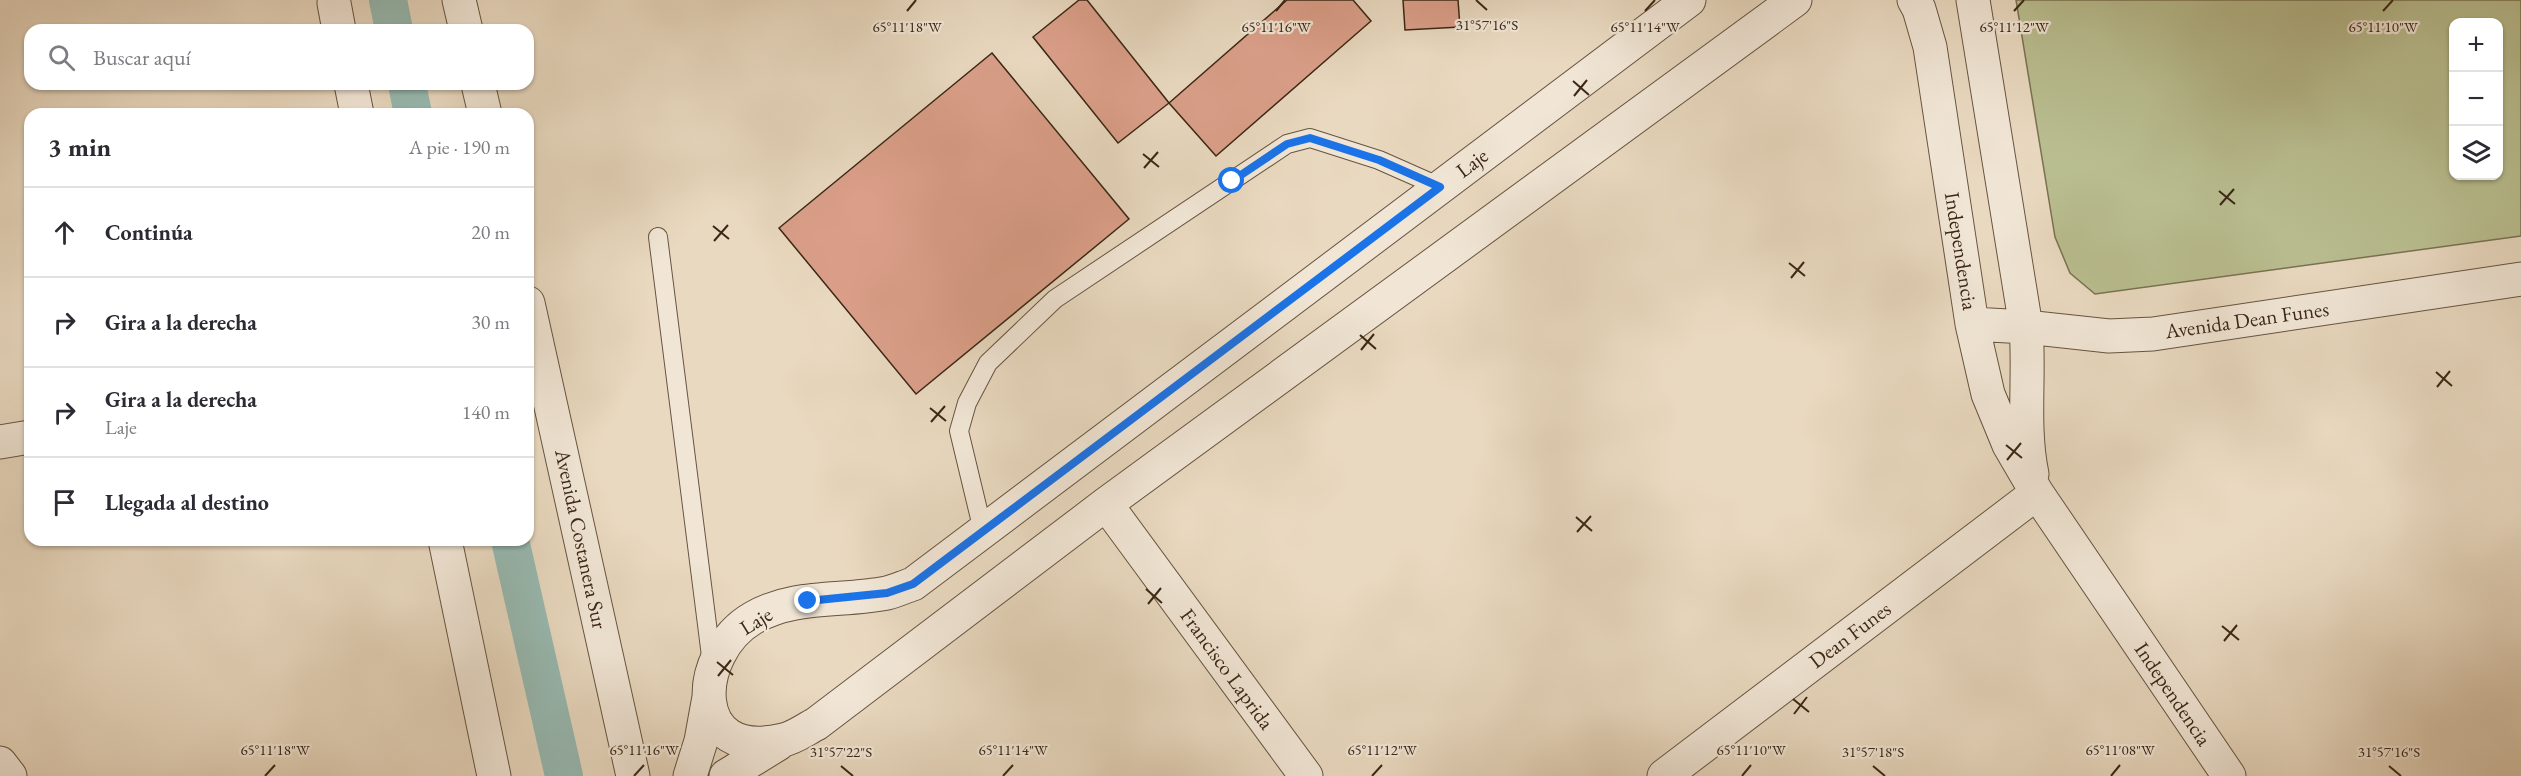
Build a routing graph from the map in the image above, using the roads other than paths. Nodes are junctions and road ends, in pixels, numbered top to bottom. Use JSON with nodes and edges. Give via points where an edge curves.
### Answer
{"nodes":[{"id":1,"x":459,"y":0,"type":"edge"},
{"id":2,"x":1689,"y":0,"type":"edge"},
{"id":3,"x":1795,"y":0,"type":"edge"},
{"id":4,"x":1914,"y":0,"type":"edge"},
{"id":5,"x":1973,"y":0,"type":"edge"},
{"id":6,"x":465,"y":24,"type":"edge"},
{"id":7,"x":352,"y":90,"type":"edge"},
{"id":8,"x":479,"y":90,"type":"edge"},
{"id":9,"x":356,"y":108,"type":"edge"},
{"id":10,"x":484,"y":108,"type":"edge"},
{"id":11,"x":1440,"y":187,"type":"junction"},
{"id":12,"x":658,"y":237,"type":"dead end"},
{"id":13,"x":2521,"y":279,"type":"edge"},
{"id":14,"x":1972,"y":324,"type":"junction"},
{"id":15,"x":2025,"y":327,"type":"junction"},
{"id":16,"x":534,"y":348,"type":"edge"},
{"id":17,"x":24,"y":438,"type":"edge"},
{"id":18,"x":0,"y":442,"type":"edge"},
{"id":19,"x":2037,"y":494,"type":"junction"},
{"id":20,"x":1106,"y":504,"type":"junction"},
{"id":21,"x":983,"y":531,"type":"junction"},
{"id":22,"x":446,"y":546,"type":"edge"},
{"id":23,"x":711,"y":681,"type":"junction"},
{"id":24,"x":784,"y":740,"type":"junction"},
{"id":25,"x":0,"y":763,"type":"edge"},
{"id":26,"x":10,"y":776,"type":"edge"},
{"id":27,"x":494,"y":776,"type":"edge"},
{"id":28,"x":633,"y":776,"type":"edge"},
{"id":29,"x":690,"y":776,"type":"edge"},
{"id":30,"x":726,"y":776,"type":"edge"},
{"id":31,"x":1306,"y":776,"type":"edge"},
{"id":32,"x":1664,"y":776,"type":"edge"},
{"id":33,"x":2229,"y":776,"type":"edge"}],
"edges":[{"from":1,"to":6,"type":"street"},
{"from":2,"to":11,"type":"street","name":"Laje"},
{"from":3,"to":20,"type":"street"},
{"from":4,"to":14,"type":"street","name":"Independencia","via":[[1930,47]]},
{"from":5,"to":15,"type":"street","name":"Independencia"},
{"from":7,"to":9,"type":"street"},
{"from":8,"to":10,"type":"street"},
{"from":11,"to":21,"type":"street","name":"Laje"},
{"from":11,"to":21,"type":"lane","via":[[1379,160],[1310,138],[1287,144],[1055,299],[988,363],[967,403],[959,431]]},
{"from":12,"to":23,"type":"lane"},
{"from":13,"to":15,"type":"street","name":"Avenida Dean Funes","via":[[2153,334],[2109,336]]},
{"from":14,"to":15,"type":"street","name":"Avenida Dean Funes"},
{"from":14,"to":19,"type":"street","name":"Independencia","via":[[1988,394],[2009,446]]},
{"from":15,"to":19,"type":"street","name":"Independencia","via":[[2029,460]]},
{"from":16,"to":28,"type":"street","name":"Avenida Costanera Sur"},
{"from":17,"to":18,"type":"street"},
{"from":19,"to":32,"type":"street","name":"Dean Funes"},
{"from":19,"to":33,"type":"street","name":"Independencia"},
{"from":20,"to":24,"type":"street","via":[[816,724]]},
{"from":20,"to":31,"type":"street","name":"Francisco Laprida"},
{"from":21,"to":23,"type":"street","name":"Laje","via":[[913,584],[887,593],[776,607],[751,619],[728,641]]},
{"from":22,"to":27,"type":"street"},
{"from":23,"to":24,"type":"street","via":[[711,716],[725,734],[745,743]]},
{"from":23,"to":29,"type":"street","name":"Laje","via":[[701,741]]},
{"from":24,"to":30,"type":"street"},
{"from":25,"to":26,"type":"street"}]}
